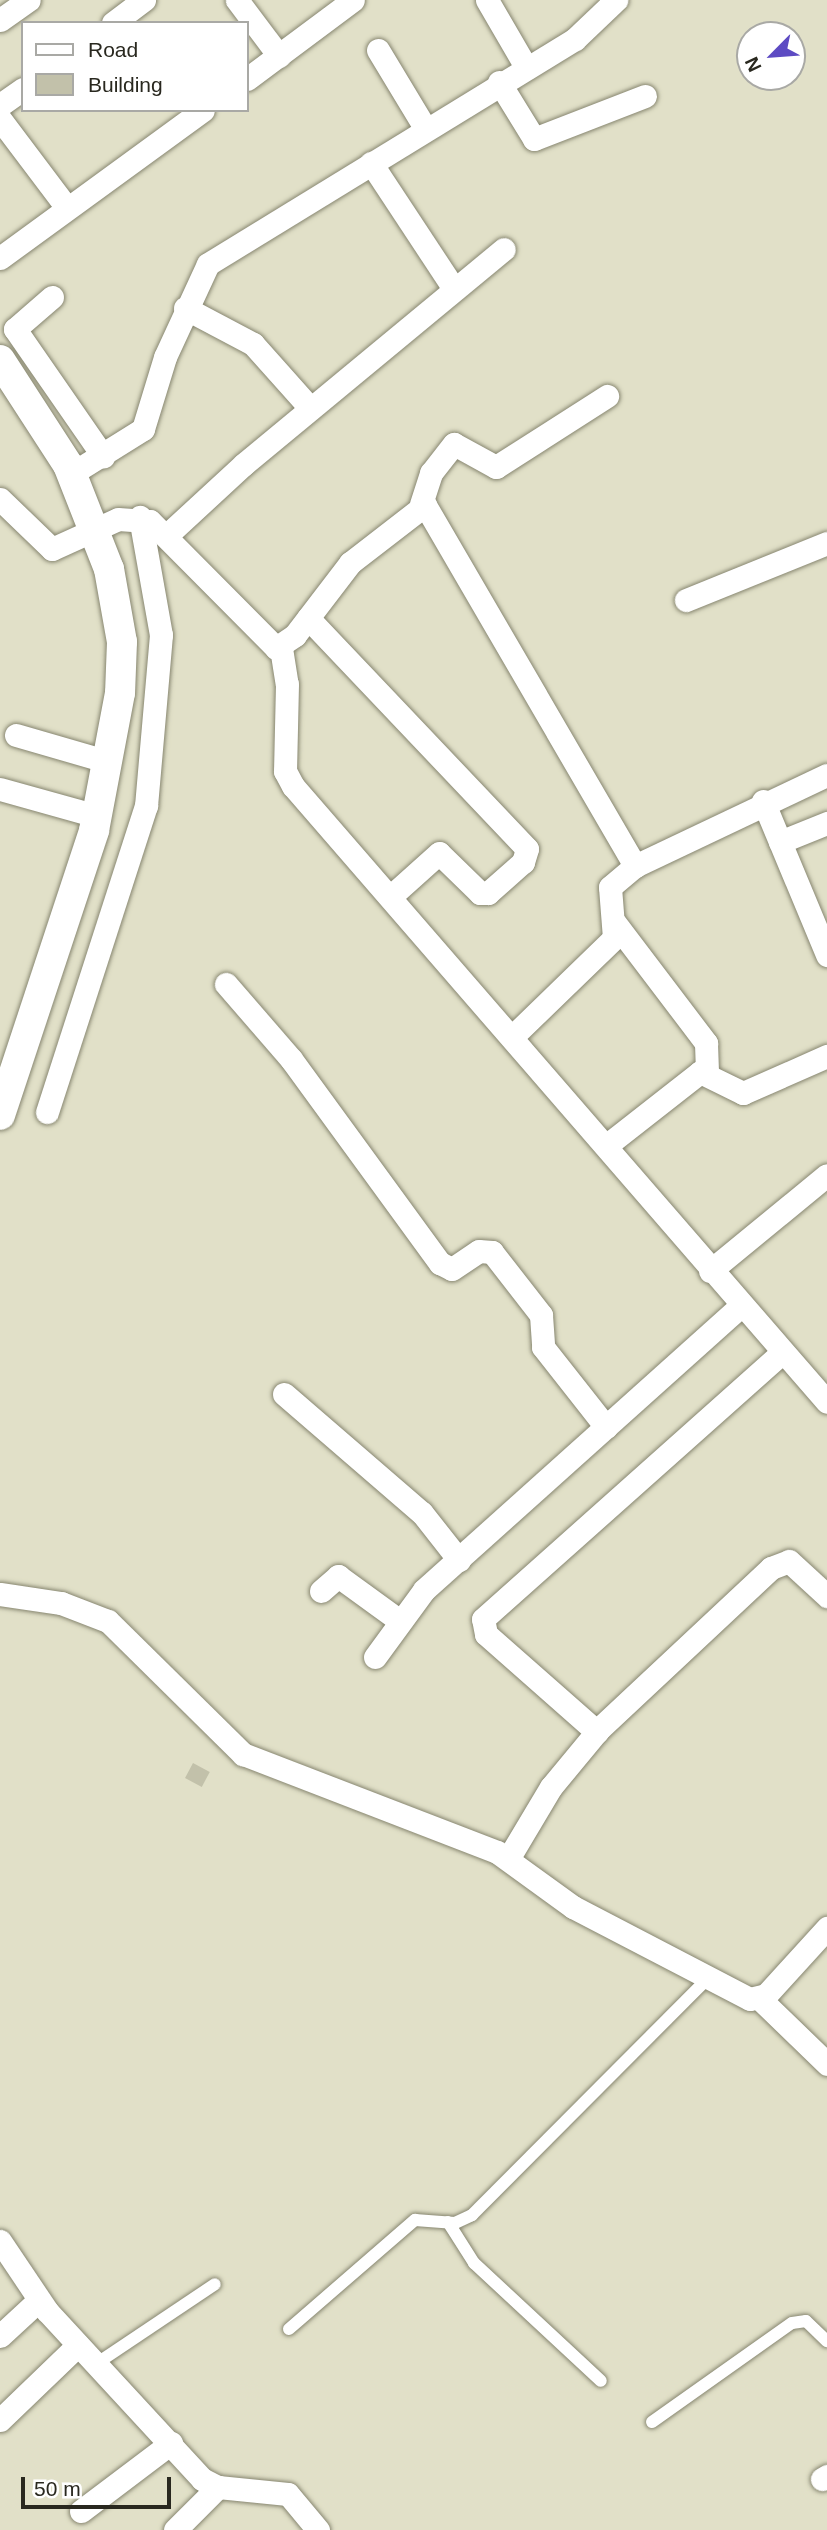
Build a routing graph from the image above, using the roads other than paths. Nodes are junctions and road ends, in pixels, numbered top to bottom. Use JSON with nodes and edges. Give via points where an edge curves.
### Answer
{"nodes":[{"id":1,"x":29,"y":0,"type":"edge"},
{"id":2,"x":144,"y":0,"type":"edge"},
{"id":3,"x":237,"y":0,"type":"edge"},
{"id":4,"x":352,"y":0,"type":"edge"},
{"id":5,"x":487,"y":0,"type":"edge"},
{"id":6,"x":605,"y":4,"type":"edge"},
{"id":7,"x":0,"y":20,"type":"edge"},
{"id":8,"x":116,"y":21,"type":"edge"},
{"id":9,"x":378,"y":50,"type":"dead end"},
{"id":10,"x":279,"y":56,"type":"junction"},
{"id":11,"x":526,"y":67,"type":"junction"},
{"id":12,"x":248,"y":78,"type":"edge"},
{"id":13,"x":499,"y":82,"type":"junction"},
{"id":14,"x":21,"y":90,"type":"edge"},
{"id":15,"x":645,"y":96,"type":"dead end"},
{"id":16,"x":0,"y":105,"type":"edge"},
{"id":17,"x":200,"y":112,"type":"edge"},
{"id":18,"x":0,"y":119,"type":"edge"},
{"id":19,"x":425,"y":128,"type":"junction"},
{"id":20,"x":371,"y":163,"type":"junction"},
{"id":21,"x":66,"y":208,"type":"junction"},
{"id":22,"x":505,"y":249,"type":"dead end"},
{"id":23,"x":0,"y":258,"type":"edge"},
{"id":24,"x":454,"y":289,"type":"junction"},
{"id":25,"x":52,"y":297,"type":"dead end"},
{"id":26,"x":184,"y":308,"type":"junction"},
{"id":27,"x":0,"y":360,"type":"edge"},
{"id":28,"x":607,"y":396,"type":"dead end"},
{"id":29,"x":310,"y":408,"type":"junction"},
{"id":30,"x":87,"y":465,"type":"junction"},
{"id":31,"x":0,"y":499,"type":"edge"},
{"id":32,"x":421,"y":504,"type":"junction"},
{"id":33,"x":114,"y":521,"type":"junction"},
{"id":34,"x":166,"y":537,"type":"junction"},
{"id":35,"x":827,"y":543,"type":"edge"},
{"id":36,"x":686,"y":600,"type":"dead end"},
{"id":37,"x":308,"y":618,"type":"junction"},
{"id":38,"x":281,"y":648,"type":"junction"},
{"id":39,"x":16,"y":735,"type":"dead end"},
{"id":40,"x":109,"y":762,"type":"junction"},
{"id":41,"x":827,"y":775,"type":"edge"},
{"id":42,"x":0,"y":789,"type":"edge"},
{"id":43,"x":764,"y":801,"type":"junction"},
{"id":44,"x":97,"y":816,"type":"junction"},
{"id":45,"x":827,"y":823,"type":"edge"},
{"id":46,"x":780,"y":842,"type":"junction"},
{"id":47,"x":635,"y":866,"type":"junction"},
{"id":48,"x":391,"y":896,"type":"junction"},
{"id":49,"x":615,"y":923,"type":"junction"},
{"id":50,"x":827,"y":955,"type":"edge"},
{"id":51,"x":226,"y":984,"type":"dead end"},
{"id":52,"x":513,"y":1036,"type":"junction"},
{"id":53,"x":827,"y":1056,"type":"edge"},
{"id":54,"x":9,"y":1057,"type":"edge"},
{"id":55,"x":707,"y":1071,"type":"junction"},
{"id":56,"x":47,"y":1112,"type":"dead end"},
{"id":57,"x":0,"y":1115,"type":"edge"},
{"id":58,"x":607,"y":1145,"type":"junction"},
{"id":59,"x":827,"y":1175,"type":"edge"},
{"id":60,"x":710,"y":1271,"type":"junction"},
{"id":61,"x":739,"y":1307,"type":"junction"},
{"id":62,"x":782,"y":1353,"type":"junction"},
{"id":63,"x":824,"y":1393,"type":"edge"},
{"id":64,"x":284,"y":1394,"type":"dead end"},
{"id":65,"x":606,"y":1427,"type":"junction"},
{"id":66,"x":459,"y":1560,"type":"junction"},
{"id":67,"x":321,"y":1591,"type":"dead end"},
{"id":68,"x":0,"y":1594,"type":"edge"},
{"id":69,"x":827,"y":1596,"type":"edge"},
{"id":70,"x":400,"y":1621,"type":"junction"},
{"id":71,"x":375,"y":1657,"type":"dead end"},
{"id":72,"x":597,"y":1732,"type":"junction"},
{"id":73,"x":508,"y":1858,"type":"junction"},
{"id":74,"x":827,"y":1928,"type":"edge"},
{"id":75,"x":710,"y":1976,"type":"junction"},
{"id":76,"x":760,"y":1998,"type":"junction"},
{"id":77,"x":827,"y":2064,"type":"edge"},
{"id":78,"x":448,"y":2222,"type":"junction"},
{"id":79,"x":0,"y":2241,"type":"edge"},
{"id":80,"x":215,"y":2284,"type":"dead end"},
{"id":81,"x":39,"y":2300,"type":"junction"},
{"id":82,"x":289,"y":2329,"type":"dead end"},
{"id":83,"x":0,"y":2336,"type":"edge"},
{"id":84,"x":827,"y":2341,"type":"edge"},
{"id":85,"x":78,"y":2345,"type":"junction"},
{"id":86,"x":96,"y":2364,"type":"junction"},
{"id":87,"x":601,"y":2381,"type":"dead end"},
{"id":88,"x":0,"y":2420,"type":"edge"},
{"id":89,"x":652,"y":2422,"type":"dead end"},
{"id":90,"x":171,"y":2443,"type":"junction"},
{"id":91,"x":218,"y":2487,"type":"junction"},
{"id":92,"x":81,"y":2511,"type":"dead end"},
{"id":93,"x":175,"y":2530,"type":"edge"},
{"id":94,"x":318,"y":2530,"type":"edge"}],
"edges":[{"from":1,"to":7,"type":"street"},
{"from":2,"to":8,"type":"street"},
{"from":3,"to":10,"type":"street"},
{"from":4,"to":10,"type":"street"},
{"from":5,"to":11,"type":"street"},
{"from":6,"to":11,"type":"street","via":[[575,39]]},
{"from":9,"to":19,"type":"street"},
{"from":10,"to":12,"type":"street"},
{"from":11,"to":13,"type":"street"},
{"from":13,"to":15,"type":"street","via":[[534,139]]},
{"from":13,"to":19,"type":"street"},
{"from":14,"to":16,"type":"street"},
{"from":17,"to":21,"type":"street"},
{"from":18,"to":21,"type":"street"},
{"from":19,"to":20,"type":"street"},
{"from":20,"to":24,"type":"street"},
{"from":20,"to":26,"type":"street","via":[[215,258]]},
{"from":21,"to":23,"type":"street"},
{"from":22,"to":24,"type":"street"},
{"from":24,"to":29,"type":"street"},
{"from":25,"to":30,"type":"street","via":[[15,329]]},
{"from":26,"to":29,"type":"street","via":[[253,344]]},
{"from":26,"to":30,"type":"street","via":[[143,429]]},
{"from":27,"to":30,"type":"street"},
{"from":28,"to":32,"type":"street","via":[[496,467],[454,444],[430,473]]},
{"from":29,"to":34,"type":"street"},
{"from":30,"to":33,"type":"street"},
{"from":31,"to":33,"type":"street","via":[[46,548],[58,548]]},
{"from":32,"to":37,"type":"street","via":[[350,563]]},
{"from":32,"to":47,"type":"street","via":[[439,519]]},
{"from":33,"to":34,"type":"street"},
{"from":33,"to":40,"type":"street","via":[[109,569],[122,642]]},
{"from":33,"to":56,"type":"street","via":[[161,635],[146,806]]},
{"from":34,"to":38,"type":"street","via":[[263,640]]},
{"from":35,"to":36,"type":"street"},
{"from":37,"to":38,"type":"street"},
{"from":37,"to":48,"type":"street","via":[[527,849],[523,862],[488,893],[480,893],[439,853]]},
{"from":38,"to":48,"type":"street","via":[[287,684],[285,771]]},
{"from":39,"to":40,"type":"street"},
{"from":40,"to":44,"type":"street"},
{"from":41,"to":43,"type":"street"},
{"from":42,"to":44,"type":"street"},
{"from":43,"to":46,"type":"street"},
{"from":43,"to":47,"type":"street"},
{"from":44,"to":54,"type":"street"},
{"from":45,"to":46,"type":"street"},
{"from":46,"to":50,"type":"street"},
{"from":47,"to":49,"type":"street","via":[[610,887]]},
{"from":48,"to":52,"type":"street"},
{"from":49,"to":52,"type":"street","via":[[606,948]]},
{"from":49,"to":55,"type":"street","via":[[706,1043]]},
{"from":51,"to":65,"type":"street","via":[[284,1049],[440,1263],[452,1269],[479,1251],[492,1252],[541,1315],[543,1347]]},
{"from":52,"to":58,"type":"street"},
{"from":53,"to":55,"type":"street","via":[[743,1093]]},
{"from":54,"to":57,"type":"street"},
{"from":55,"to":58,"type":"street"},
{"from":58,"to":60,"type":"street"},
{"from":59,"to":60,"type":"street"},
{"from":60,"to":61,"type":"street"},
{"from":61,"to":62,"type":"street"},
{"from":61,"to":65,"type":"street"},
{"from":62,"to":63,"type":"street"},
{"from":62,"to":72,"type":"street","via":[[483,1619],[486,1634]]},
{"from":64,"to":66,"type":"street","via":[[415,1506]]},
{"from":65,"to":66,"type":"street"},
{"from":66,"to":70,"type":"street"},
{"from":67,"to":70,"type":"street","via":[[338,1576]]},
{"from":68,"to":73,"type":"street","via":[[61,1603],[113,1625],[204,1721],[255,1760],[329,1783]]},
{"from":69,"to":72,"type":"street","via":[[796,1565],[778,1563]]},
{"from":70,"to":71,"type":"street"},
{"from":72,"to":73,"type":"street","via":[[551,1787]]},
{"from":73,"to":75,"type":"street","via":[[573,1907]]},
{"from":74,"to":76,"type":"street"},
{"from":75,"to":76,"type":"street"},
{"from":75,"to":78,"type":"lane","via":[[472,2215]]},
{"from":76,"to":77,"type":"street"},
{"from":78,"to":82,"type":"lane","via":[[415,2220]]},
{"from":78,"to":87,"type":"lane","via":[[474,2263]]},
{"from":79,"to":81,"type":"street"},
{"from":80,"to":86,"type":"lane"},
{"from":81,"to":83,"type":"street"},
{"from":81,"to":85,"type":"street"},
{"from":84,"to":89,"type":"lane","via":[[806,2321],[792,2323]]},
{"from":85,"to":86,"type":"street"},
{"from":85,"to":88,"type":"street"},
{"from":86,"to":90,"type":"street"},
{"from":90,"to":91,"type":"street","via":[[202,2479]]},
{"from":90,"to":92,"type":"street"},
{"from":91,"to":93,"type":"street"},
{"from":91,"to":94,"type":"street","via":[[288,2494]]}]}
